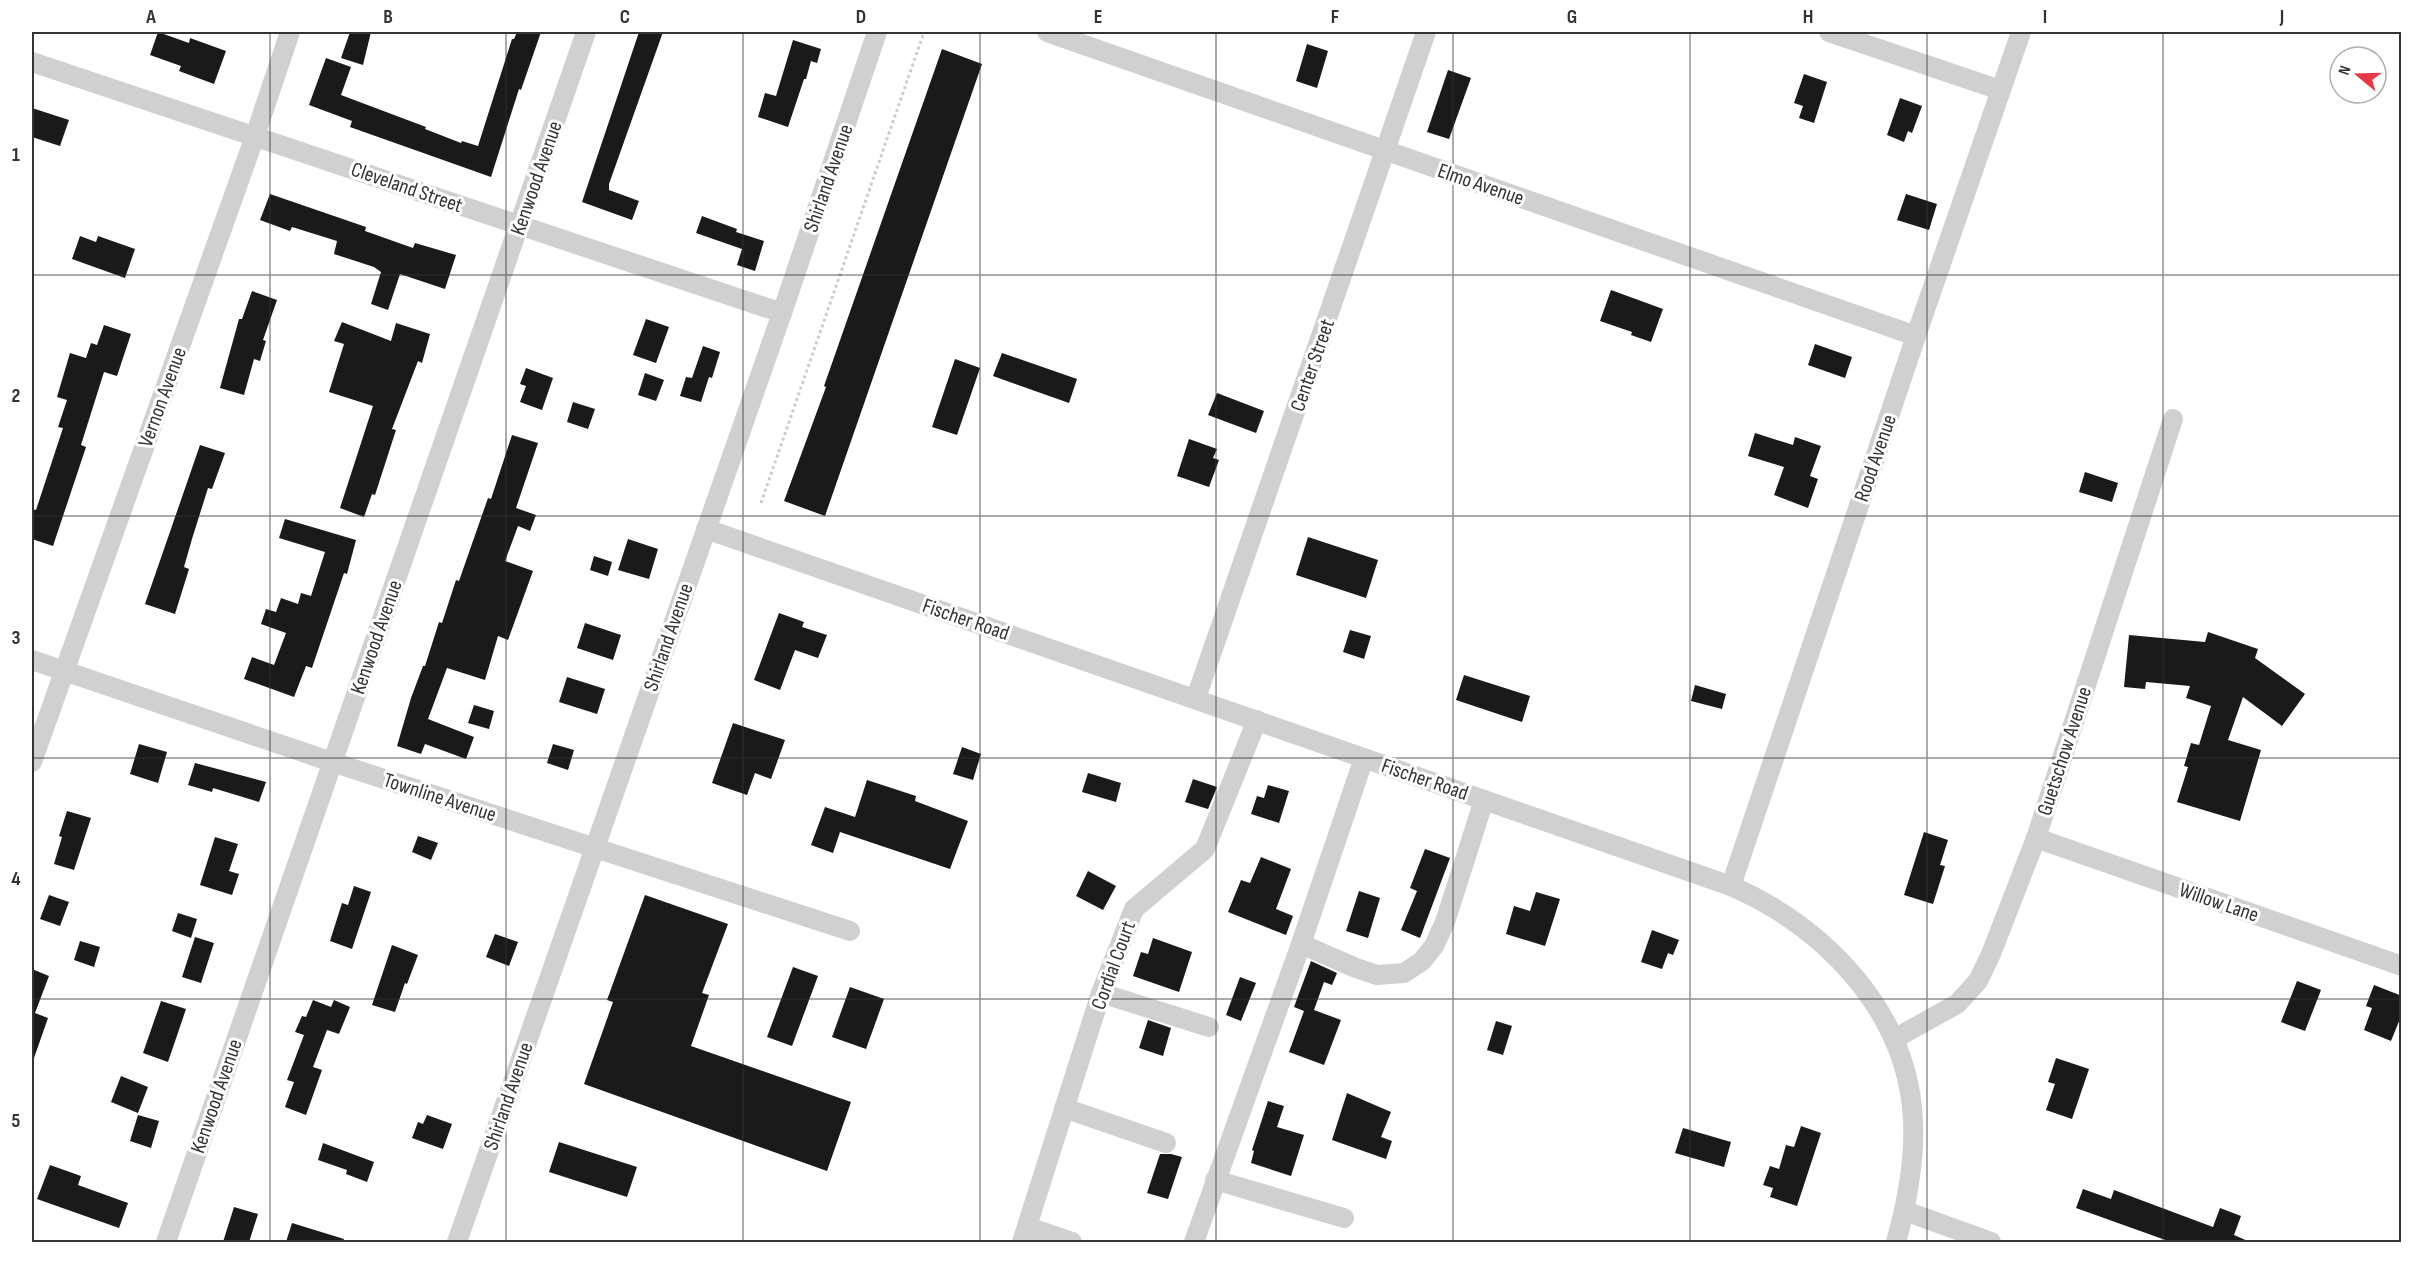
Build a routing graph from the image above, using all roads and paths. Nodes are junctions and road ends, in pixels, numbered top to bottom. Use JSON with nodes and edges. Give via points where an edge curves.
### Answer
{"nodes":[{"id":1,"x":290,"y":32,"type":"edge"},
{"id":2,"x":586,"y":32,"type":"edge"},
{"id":3,"x":878,"y":32,"type":"edge"},
{"id":4,"x":924,"y":32,"type":"edge"},
{"id":5,"x":1047,"y":32,"type":"edge"},
{"id":6,"x":1426,"y":32,"type":"edge"},
{"id":7,"x":1829,"y":32,"type":"edge"},
{"id":8,"x":2021,"y":32,"type":"edge"},
{"id":9,"x":32,"y":62,"type":"edge"},
{"id":10,"x":2000,"y":90,"type":"junction"},
{"id":11,"x":255,"y":136,"type":"junction"},
{"id":12,"x":1386,"y":150,"type":"junction"},
{"id":13,"x":519,"y":225,"type":"junction"},
{"id":14,"x":782,"y":313,"type":"junction"},
{"id":15,"x":1916,"y":336,"type":"junction"},
{"id":16,"x":2173,"y":419,"type":"dead end"},
{"id":17,"x":761,"y":503,"type":"dead end"},
{"id":18,"x":706,"y":529,"type":"junction"},
{"id":19,"x":32,"y":660,"type":"edge"},
{"id":20,"x":64,"y":670,"type":"junction"},
{"id":21,"x":1196,"y":698,"type":"junction"},
{"id":22,"x":1257,"y":720,"type":"junction"},
{"id":23,"x":1364,"y":758,"type":"junction"},
{"id":24,"x":32,"y":762,"type":"edge"},
{"id":25,"x":332,"y":762,"type":"junction"},
{"id":26,"x":1484,"y":800,"type":"junction"},
{"id":27,"x":2036,"y":838,"type":"junction"},
{"id":28,"x":594,"y":847,"type":"junction"},
{"id":29,"x":1731,"y":886,"type":"junction"},
{"id":30,"x":850,"y":931,"type":"dead end"},
{"id":31,"x":1301,"y":944,"type":"junction"},
{"id":32,"x":2402,"y":966,"type":"edge"},
{"id":33,"x":1101,"y":993,"type":"junction"},
{"id":34,"x":1209,"y":1027,"type":"dead end"},
{"id":35,"x":1894,"y":1039,"type":"junction"},
{"id":36,"x":1065,"y":1108,"type":"junction"},
{"id":37,"x":1166,"y":1143,"type":"dead end"},
{"id":38,"x":1215,"y":1180,"type":"junction"},
{"id":39,"x":1905,"y":1211,"type":"junction"},
{"id":40,"x":1344,"y":1218,"type":"dead end"},
{"id":41,"x":1025,"y":1235,"type":"edge"},
{"id":42,"x":166,"y":1242,"type":"edge"},
{"id":43,"x":458,"y":1242,"type":"edge"},
{"id":44,"x":1072,"y":1242,"type":"edge"},
{"id":45,"x":1194,"y":1242,"type":"edge"},
{"id":46,"x":1896,"y":1242,"type":"edge"},
{"id":47,"x":1991,"y":1242,"type":"edge"}],
"edges":[{"from":1,"to":11,"type":"street","name":"Vernon Avenue"},
{"from":2,"to":13,"type":"street","name":"Kenwood Avenue"},
{"from":3,"to":14,"type":"street","name":"Shirland Avenue"},
{"from":4,"to":17,"type":"path"},
{"from":5,"to":12,"type":"street","name":"Elmo Avenue"},
{"from":6,"to":12,"type":"street","name":"Center Street"},
{"from":7,"to":10,"type":"street"},
{"from":8,"to":10,"type":"street","name":"Rood Avenue"},
{"from":9,"to":11,"type":"street","name":"Cleveland Street"},
{"from":10,"to":15,"type":"street","name":"Rood Avenue"},
{"from":11,"to":13,"type":"street","name":"Cleveland Street"},
{"from":11,"to":20,"type":"street","name":"Vernon Avenue"},
{"from":12,"to":15,"type":"street","name":"Elmo Avenue"},
{"from":12,"to":21,"type":"street","name":"Center Street"},
{"from":13,"to":14,"type":"street","name":"Cleveland Street"},
{"from":13,"to":25,"type":"street","name":"Kenwood Avenue"},
{"from":14,"to":18,"type":"street","name":"Shirland Avenue"},
{"from":15,"to":29,"type":"street","name":"Rood Avenue"},
{"from":16,"to":27,"type":"street","name":"Guetschow Avenue"},
{"from":18,"to":21,"type":"street","name":"Fischer Road"},
{"from":18,"to":28,"type":"street","name":"Shirland Avenue"},
{"from":19,"to":20,"type":"street","name":"Townline Avenue"},
{"from":20,"to":24,"type":"street","name":"Vernon Avenue"},
{"from":20,"to":25,"type":"street","name":"Townline Avenue"},
{"from":21,"to":22,"type":"street","name":"Fischer Road"},
{"from":22,"to":23,"type":"street","name":"Fischer Road"},
{"from":22,"to":33,"type":"street","name":"Cordial Court","via":[[1205,849],[1134,909]]},
{"from":23,"to":26,"type":"street","name":"Fischer Road"},
{"from":23,"to":31,"type":"street"},
{"from":25,"to":28,"type":"street","name":"Townline Avenue"},
{"from":25,"to":42,"type":"street","name":"Kenwood Avenue"},
{"from":26,"to":29,"type":"street","name":"Fischer Road"},
{"from":26,"to":31,"type":"street","via":[[1445,922],[1422,961],[1404,973],[1377,975]]},
{"from":27,"to":32,"type":"street","name":"Willow Lane"},
{"from":27,"to":35,"type":"street","name":"Guetschow Avenue","via":[[1978,981],[1957,1004]]},
{"from":28,"to":30,"type":"street","name":"Townline Avenue"},
{"from":28,"to":43,"type":"street","name":"Shirland Avenue"},
{"from":29,"to":35,"type":"street","name":"Fischer Road","via":[[1794,919],[1823,943],[1855,976]]},
{"from":31,"to":38,"type":"street"},
{"from":33,"to":34,"type":"street"},
{"from":33,"to":36,"type":"street","name":"Cordial Court"},
{"from":35,"to":39,"type":"street","name":"Fischer Road","via":[[1913,1119]]},
{"from":36,"to":37,"type":"street"},
{"from":36,"to":41,"type":"street","name":"Cordial Court"},
{"from":38,"to":40,"type":"street"},
{"from":38,"to":45,"type":"street"},
{"from":39,"to":46,"type":"street","name":"Fischer Road"},
{"from":39,"to":47,"type":"street"},
{"from":41,"to":44,"type":"street"}]}
